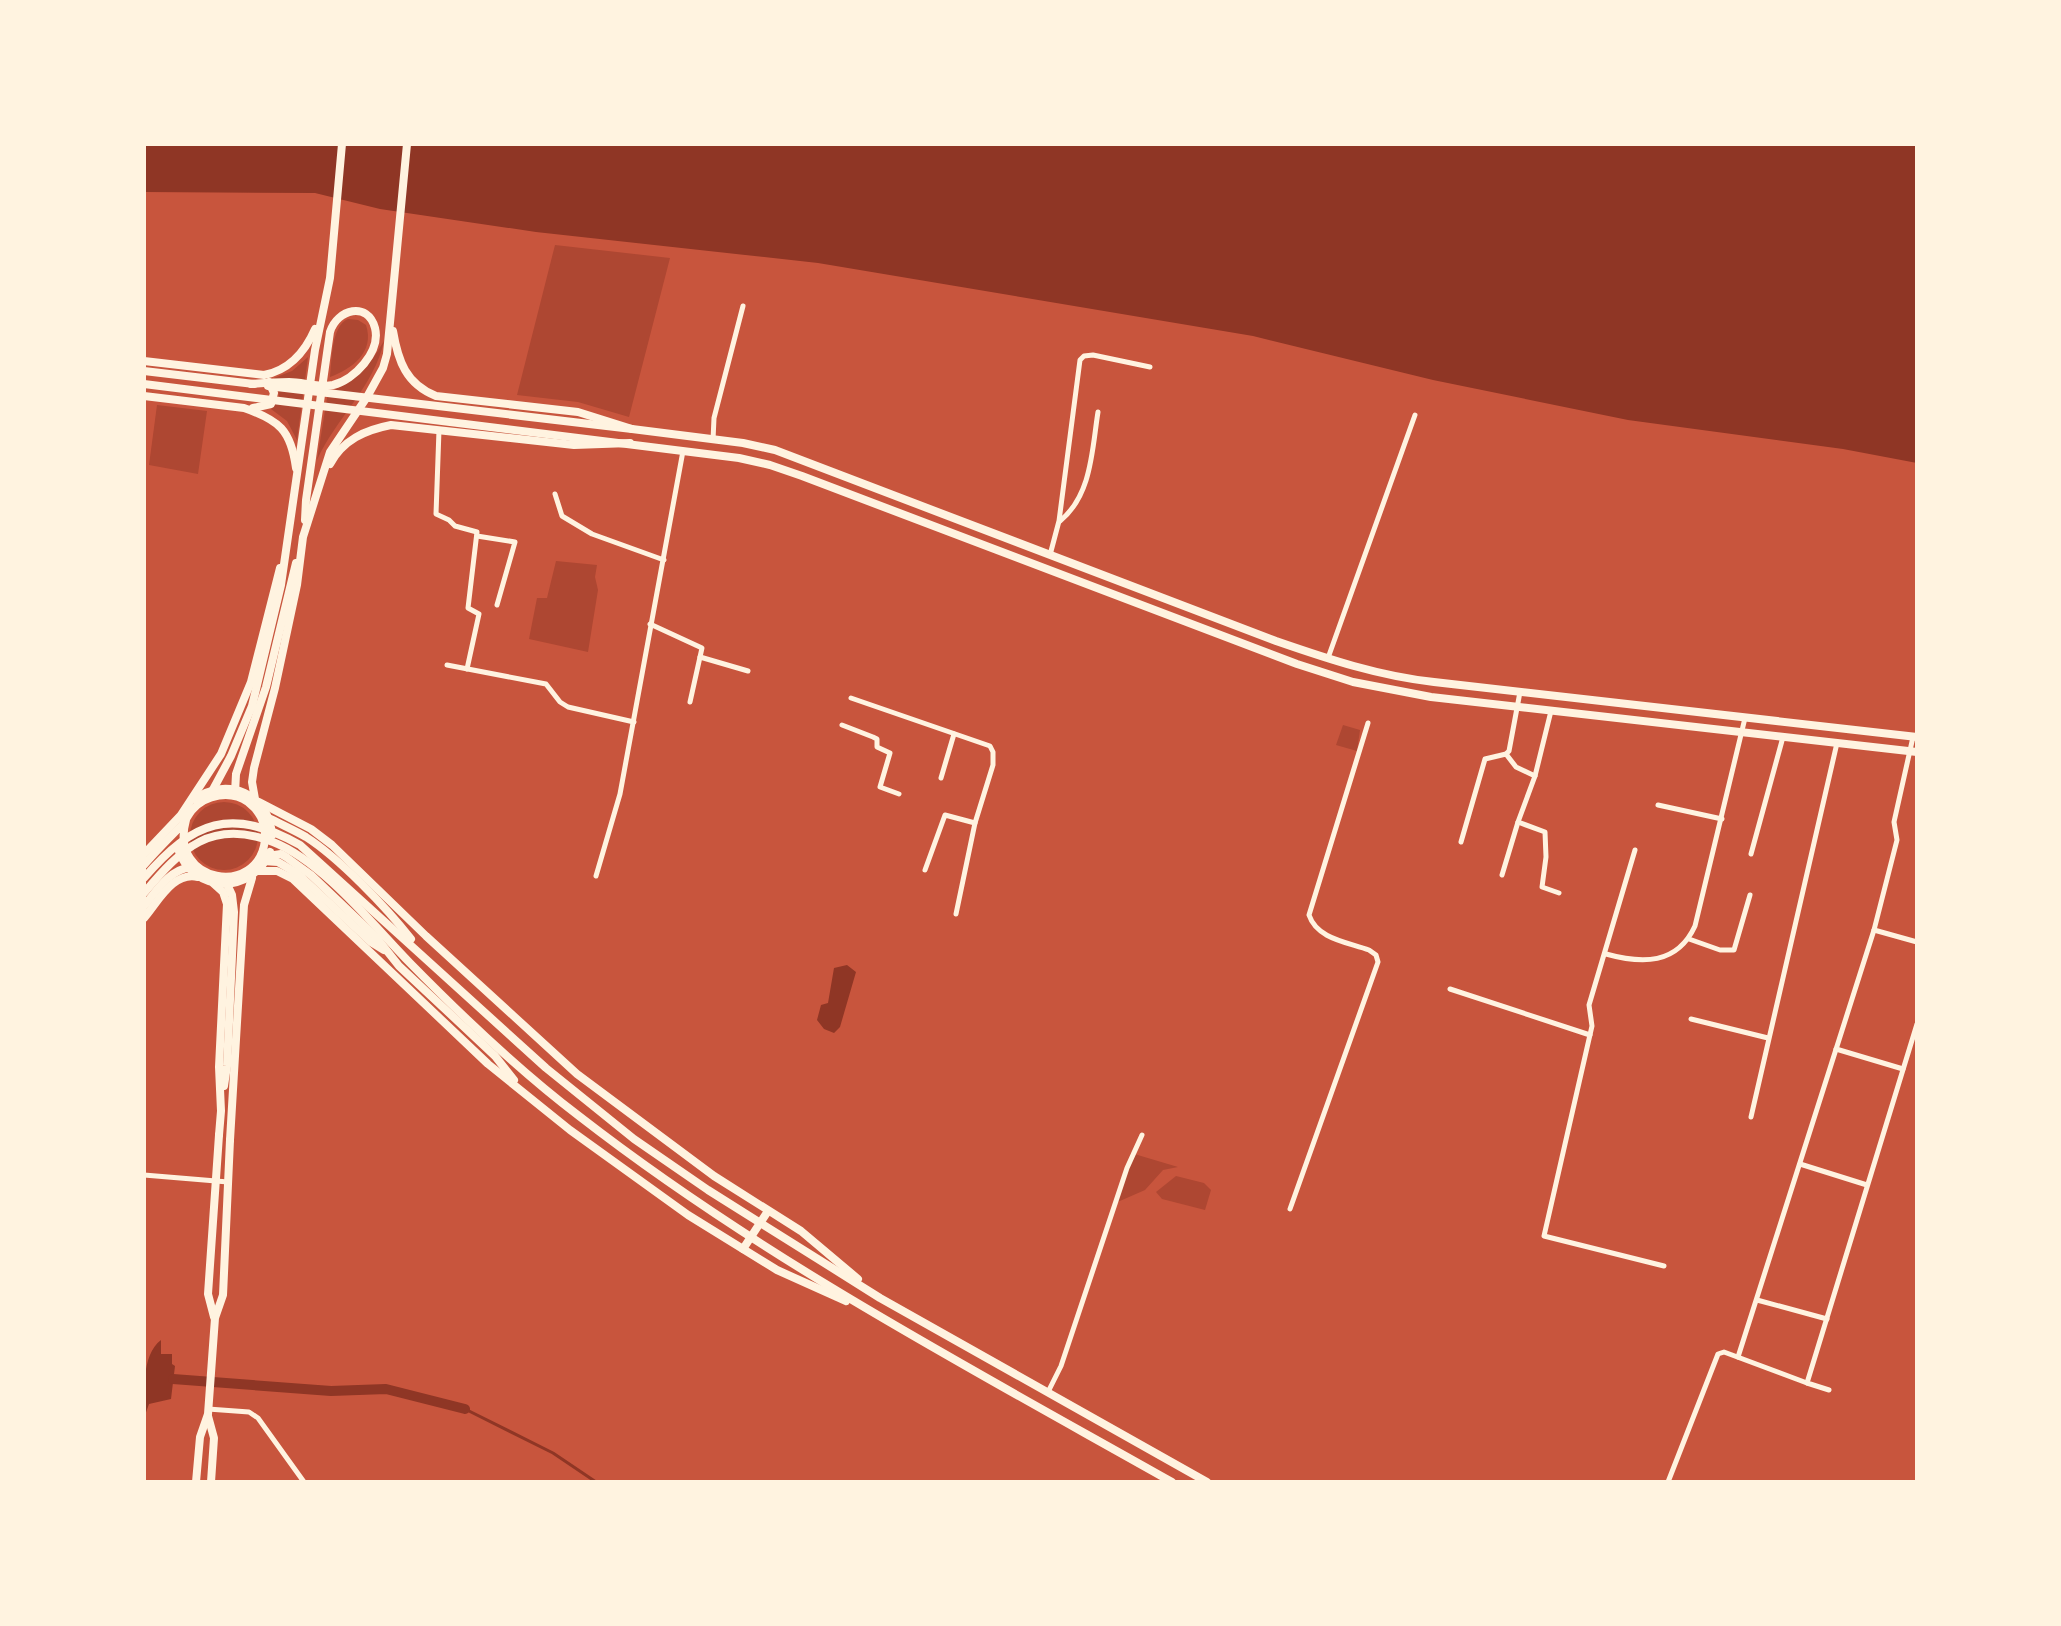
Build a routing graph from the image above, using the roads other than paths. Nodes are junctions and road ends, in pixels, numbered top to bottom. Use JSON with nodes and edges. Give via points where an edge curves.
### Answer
{"nodes":[{"id":1,"x":342,"y":144,"type":"edge"},
{"id":2,"x":407,"y":144,"type":"edge"},
{"id":3,"x":743,"y":306,"type":"dead end"},
{"id":4,"x":323,"y":309,"type":"junction"},
{"id":5,"x":392,"y":320,"type":"junction"},
{"id":6,"x":144,"y":361,"type":"edge"},
{"id":7,"x":1150,"y":367,"type":"dead end"},
{"id":8,"x":144,"y":371,"type":"edge"},
{"id":9,"x":251,"y":374,"type":"junction"},
{"id":10,"x":144,"y":384,"type":"edge"},
{"id":11,"x":251,"y":384,"type":"junction"},
{"id":12,"x":144,"y":396,"type":"edge"},
{"id":13,"x":244,"y":408,"type":"junction"},
{"id":14,"x":1098,"y":412,"type":"dead end"},
{"id":15,"x":1415,"y":415,"type":"dead end"},
{"id":16,"x":439,"y":429,"type":"junction"},
{"id":17,"x":632,"y":429,"type":"junction"},
{"id":18,"x":713,"y":440,"type":"junction"},
{"id":19,"x":630,"y":443,"type":"junction"},
{"id":20,"x":683,"y":451,"type":"junction"},
{"id":21,"x":297,"y":479,"type":"junction"},
{"id":22,"x":318,"y":490,"type":"junction"},
{"id":23,"x":555,"y":494,"type":"dead end"},
{"id":24,"x":1059,"y":521,"type":"junction"},
{"id":25,"x":477,"y":536,"type":"junction"},
{"id":26,"x":303,"y":537,"type":"junction"},
{"id":27,"x":287,"y":544,"type":"junction"},
{"id":28,"x":301,"y":547,"type":"junction"},
{"id":29,"x":1050,"y":555,"type":"junction"},
{"id":30,"x":664,"y":560,"type":"junction"},
{"id":31,"x":1127,"y":584,"type":"junction"},
{"id":32,"x":1122,"y":597,"type":"junction"},
{"id":33,"x":497,"y":605,"type":"dead end"},
{"id":34,"x":650,"y":624,"type":"junction"},
{"id":35,"x":1276,"y":641,"type":"junction"},
{"id":36,"x":1271,"y":654,"type":"junction"},
{"id":37,"x":700,"y":657,"type":"junction"},
{"id":38,"x":1328,"y":659,"type":"junction"},
{"id":39,"x":447,"y":665,"type":"dead end"},
{"id":40,"x":467,"y":669,"type":"junction"},
{"id":41,"x":748,"y":671,"type":"dead end"},
{"id":42,"x":262,"y":686,"type":"junction"},
{"id":43,"x":1520,"y":692,"type":"junction"},
{"id":44,"x":851,"y":698,"type":"dead end"},
{"id":45,"x":690,"y":702,"type":"dead end"},
{"id":46,"x":1518,"y":707,"type":"junction"},
{"id":47,"x":1551,"y":711,"type":"junction"},
{"id":48,"x":1745,"y":718,"type":"junction"},
{"id":49,"x":634,"y":722,"type":"junction"},
{"id":50,"x":1368,"y":723,"type":"dead end"},
{"id":51,"x":842,"y":725,"type":"dead end"},
{"id":52,"x":1743,"y":732,"type":"junction"},
{"id":53,"x":954,"y":734,"type":"junction"},
{"id":54,"x":1783,"y":737,"type":"junction"},
{"id":55,"x":1915,"y":737,"type":"edge"},
{"id":56,"x":1837,"y":743,"type":"junction"},
{"id":57,"x":1914,"y":752,"type":"edge"},
{"id":58,"x":1506,"y":754,"type":"junction"},
{"id":59,"x":1535,"y":776,"type":"junction"},
{"id":60,"x":941,"y":778,"type":"dead end"},
{"id":61,"x":899,"y":794,"type":"dead end"},
{"id":62,"x":235,"y":796,"type":"junction"},
{"id":63,"x":209,"y":797,"type":"junction"},
{"id":64,"x":191,"y":802,"type":"junction"},
{"id":65,"x":257,"y":804,"type":"junction"},
{"id":66,"x":1658,"y":805,"type":"dead end"},
{"id":67,"x":183,"y":818,"type":"junction"},
{"id":68,"x":1722,"y":819,"type":"junction"},
{"id":69,"x":1518,"y":822,"type":"junction"},
{"id":70,"x":975,"y":823,"type":"junction"},
{"id":71,"x":1461,"y":842,"type":"dead end"},
{"id":72,"x":1635,"y":850,"type":"dead end"},
{"id":73,"x":144,"y":854,"type":"edge"},
{"id":74,"x":1751,"y":854,"type":"dead end"},
{"id":75,"x":268,"y":856,"type":"junction"},
{"id":76,"x":144,"y":865,"type":"edge"},
{"id":77,"x":196,"y":866,"type":"junction"},
{"id":78,"x":256,"y":869,"type":"junction"},
{"id":79,"x":925,"y":870,"type":"dead end"},
{"id":80,"x":1502,"y":875,"type":"dead end"},
{"id":81,"x":596,"y":876,"type":"dead end"},
{"id":82,"x":199,"y":877,"type":"junction"},
{"id":83,"x":144,"y":878,"type":"edge"},
{"id":84,"x":216,"y":880,"type":"junction"},
{"id":85,"x":144,"y":893,"type":"edge"},
{"id":86,"x":1559,"y":893,"type":"dead end"},
{"id":87,"x":1750,"y":895,"type":"dead end"},
{"id":88,"x":144,"y":906,"type":"edge"},
{"id":89,"x":956,"y":914,"type":"dead end"},
{"id":90,"x":144,"y":918,"type":"edge"},
{"id":91,"x":1874,"y":930,"type":"junction"},
{"id":92,"x":426,"y":936,"type":"junction"},
{"id":93,"x":1689,"y":939,"type":"junction"},
{"id":94,"x":1917,"y":942,"type":"edge"},
{"id":95,"x":421,"y":952,"type":"junction"},
{"id":96,"x":1606,"y":954,"type":"junction"},
{"id":97,"x":411,"y":964,"type":"junction"},
{"id":98,"x":396,"y":969,"type":"junction"},
{"id":99,"x":1450,"y":989,"type":"dead end"},
{"id":100,"x":1691,"y":1019,"type":"dead end"},
{"id":101,"x":1917,"y":1024,"type":"edge"},
{"id":102,"x":1590,"y":1035,"type":"junction"},
{"id":103,"x":1768,"y":1038,"type":"junction"},
{"id":104,"x":1836,"y":1049,"type":"junction"},
{"id":105,"x":1903,"y":1069,"type":"junction"},
{"id":106,"x":221,"y":1103,"type":"junction"},
{"id":107,"x":1751,"y":1117,"type":"dead end"},
{"id":108,"x":1142,"y":1135,"type":"dead end"},
{"id":109,"x":1800,"y":1164,"type":"junction"},
{"id":110,"x":144,"y":1175,"type":"edge"},
{"id":111,"x":216,"y":1181,"type":"junction"},
{"id":112,"x":228,"y":1182,"type":"junction"},
{"id":113,"x":1867,"y":1185,"type":"junction"},
{"id":114,"x":1290,"y":1209,"type":"dead end"},
{"id":115,"x":768,"y":1211,"type":"junction"},
{"id":116,"x":760,"y":1223,"type":"junction"},
{"id":117,"x":752,"y":1236,"type":"junction"},
{"id":118,"x":743,"y":1249,"type":"junction"},
{"id":119,"x":1664,"y":1266,"type":"dead end"},
{"id":120,"x":880,"y":1298,"type":"junction"},
{"id":121,"x":1757,"y":1300,"type":"junction"},
{"id":122,"x":872,"y":1313,"type":"junction"},
{"id":123,"x":215,"y":1318,"type":"junction"},
{"id":124,"x":1827,"y":1319,"type":"junction"},
{"id":125,"x":1738,"y":1357,"type":"junction"},
{"id":126,"x":1807,"y":1383,"type":"junction"},
{"id":127,"x":1829,"y":1390,"type":"dead end"},
{"id":128,"x":1048,"y":1392,"type":"junction"},
{"id":129,"x":208,"y":1409,"type":"junction"},
{"id":130,"x":196,"y":1482,"type":"edge"},
{"id":131,"x":211,"y":1482,"type":"edge"},
{"id":132,"x":304,"y":1482,"type":"edge"},
{"id":133,"x":1172,"y":1482,"type":"edge"},
{"id":134,"x":1207,"y":1482,"type":"edge"},
{"id":135,"x":1668,"y":1482,"type":"edge"}],
"edges":[{"from":1,"to":4,"type":"main road"},
{"from":2,"to":5,"type":"main road"},
{"from":3,"to":18,"type":"street"},
{"from":4,"to":9,"type":"main road","via":[[300,356],[273,373]]},
{"from":4,"to":21,"type":"main road"},
{"from":5,"to":17,"type":"main road","via":[[398,360],[424,391],[578,412]]},
{"from":5,"to":22,"type":"main road","via":[[383,368],[338,437]]},
{"from":6,"to":9,"type":"main road"},
{"from":7,"to":24,"type":"street","via":[[1093,355],[1080,360]]},
{"from":8,"to":11,"type":"main road"},
{"from":9,"to":13,"type":"main road","via":[[268,381],[274,393],[265,407]]},
{"from":10,"to":19,"type":"main road"},
{"from":11,"to":17,"type":"main road"},
{"from":11,"to":26,"type":"main road","via":[[290,382],[325,386],[343,381],[366,361],[376,334],[373,323],[361,313],[344,313],[330,332]]},
{"from":12,"to":13,"type":"main road"},
{"from":13,"to":21,"type":"main road","via":[[281,426],[293,449]]},
{"from":14,"to":24,"type":"street","via":[[1082,492],[1073,510]]},
{"from":15,"to":38,"type":"street"},
{"from":16,"to":19,"type":"main road","via":[[574,445]]},
{"from":16,"to":22,"type":"main road","via":[[391,425],[362,433],[341,449]]},
{"from":16,"to":25,"type":"street","via":[[436,514]]},
{"from":17,"to":18,"type":"main road"},
{"from":18,"to":29,"type":"main road","via":[[775,450]]},
{"from":19,"to":20,"type":"main road"},
{"from":20,"to":30,"type":"street"},
{"from":20,"to":32,"type":"main road","via":[[770,465]]},
{"from":21,"to":27,"type":"main road"},
{"from":22,"to":26,"type":"main road"},
{"from":23,"to":30,"type":"street","via":[[562,516],[592,534]]},
{"from":24,"to":29,"type":"street"},
{"from":25,"to":33,"type":"street","via":[[515,542]]},
{"from":25,"to":40,"type":"street","via":[[468,608],[480,612]]},
{"from":26,"to":28,"type":"main road"},
{"from":27,"to":42,"type":"main road"},
{"from":27,"to":64,"type":"main road","via":[[244,702],[221,754]]},
{"from":28,"to":42,"type":"main road"},
{"from":28,"to":65,"type":"main road","via":[[293,607],[254,768]]},
{"from":29,"to":31,"type":"main road"},
{"from":30,"to":34,"type":"street"},
{"from":31,"to":32,"type":"main road"},
{"from":31,"to":35,"type":"main road"},
{"from":32,"to":36,"type":"main road"},
{"from":34,"to":37,"type":"street","via":[[702,647]]},
{"from":34,"to":49,"type":"street"},
{"from":35,"to":36,"type":"main road"},
{"from":35,"to":38,"type":"main road"},
{"from":36,"to":46,"type":"main road","via":[[1380,688]]},
{"from":37,"to":41,"type":"street"},
{"from":37,"to":45,"type":"street"},
{"from":38,"to":43,"type":"main road","via":[[1413,680]]},
{"from":39,"to":40,"type":"street"},
{"from":40,"to":49,"type":"street","via":[[546,684],[568,707]]},
{"from":42,"to":62,"type":"main road","via":[[236,774]]},
{"from":42,"to":63,"type":"main road"},
{"from":43,"to":46,"type":"street"},
{"from":43,"to":48,"type":"main road"},
{"from":44,"to":53,"type":"street"},
{"from":46,"to":47,"type":"main road"},
{"from":46,"to":58,"type":"street"},
{"from":47,"to":52,"type":"main road"},
{"from":47,"to":59,"type":"street"},
{"from":48,"to":52,"type":"street"},
{"from":48,"to":55,"type":"main road"},
{"from":49,"to":81,"type":"street"},
{"from":50,"to":114,"type":"street","via":[[1309,915],[1320,932],[1369,950],[1378,962]]},
{"from":51,"to":61,"type":"street","via":[[877,739],[877,747],[890,753],[880,787]]},
{"from":52,"to":54,"type":"main road"},
{"from":52,"to":68,"type":"street"},
{"from":53,"to":60,"type":"street"},
{"from":53,"to":70,"type":"street","via":[[990,746],[993,752]]},
{"from":54,"to":56,"type":"main road"},
{"from":54,"to":74,"type":"street"},
{"from":55,"to":57,"type":"street"},
{"from":56,"to":57,"type":"main road"},
{"from":56,"to":103,"type":"street"},
{"from":57,"to":91,"type":"street","via":[[1894,822],[1897,840]]},
{"from":58,"to":59,"type":"street","via":[[1516,767]]},
{"from":58,"to":71,"type":"street","via":[[1485,759]]},
{"from":59,"to":69,"type":"street"},
{"from":62,"to":63,"type":"main road"},
{"from":62,"to":65,"type":"main road"},
{"from":63,"to":67,"type":"main road"},
{"from":64,"to":65,"type":"main road","via":[[225,788],[239,790]]},
{"from":64,"to":67,"type":"main road"},
{"from":65,"to":75,"type":"main road","via":[[271,825]]},
{"from":65,"to":78,"type":"main road","via":[[265,837]]},
{"from":65,"to":92,"type":"main road","via":[[332,845]]},
{"from":65,"to":95,"type":"main road","via":[[327,853],[394,917]]},
{"from":66,"to":68,"type":"street"},
{"from":67,"to":73,"type":"main road"},
{"from":67,"to":76,"type":"main road"},
{"from":67,"to":77,"type":"main road","via":[[183,843]]},
{"from":67,"to":82,"type":"main road","via":[[176,829],[179,853]]},
{"from":68,"to":93,"type":"street"},
{"from":69,"to":80,"type":"street"},
{"from":69,"to":86,"type":"street","via":[[1545,832],[1542,887]]},
{"from":70,"to":79,"type":"street","via":[[945,815]]},
{"from":70,"to":89,"type":"street"},
{"from":72,"to":96,"type":"street"},
{"from":75,"to":78,"type":"main road"},
{"from":75,"to":98,"type":"main road","via":[[286,857],[311,875],[376,937]]},
{"from":77,"to":84,"type":"main road"},
{"from":77,"to":88,"type":"main road","via":[[175,872]]},
{"from":78,"to":84,"type":"main road"},
{"from":78,"to":97,"type":"main road","via":[[270,861],[288,866],[371,942]]},
{"from":78,"to":98,"type":"main road","via":[[286,874]]},
{"from":78,"to":112,"type":"main road","via":[[244,905]]},
{"from":82,"to":84,"type":"main road"},
{"from":82,"to":90,"type":"main road","via":[[174,882]]},
{"from":83,"to":95,"type":"main road","via":[[175,844],[206,827],[263,827],[313,854]]},
{"from":84,"to":106,"type":"main road","via":[[227,904]]},
{"from":84,"to":106,"type":"main road","via":[[228,885],[234,902]]},
{"from":85,"to":97,"type":"main road","via":[[196,842],[234,834],[261,838],[315,869]]},
{"from":87,"to":93,"type":"street","via":[[1732,951]]},
{"from":91,"to":94,"type":"street"},
{"from":91,"to":104,"type":"street"},
{"from":92,"to":98,"type":"main road"},
{"from":92,"to":115,"type":"main road","via":[[599,1092]]},
{"from":93,"to":96,"type":"street","via":[[1645,962]]},
{"from":95,"to":116,"type":"main road","via":[[546,1068],[634,1139]]},
{"from":96,"to":102,"type":"street","via":[[1589,1005]]},
{"from":97,"to":117,"type":"main road","via":[[536,1081],[625,1152]]},
{"from":98,"to":118,"type":"main road","via":[[488,1064],[616,1165]]},
{"from":99,"to":102,"type":"street"},
{"from":100,"to":103,"type":"street"},
{"from":101,"to":105,"type":"street"},
{"from":102,"to":119,"type":"street","via":[[1544,1236]]},
{"from":103,"to":107,"type":"street"},
{"from":104,"to":105,"type":"street"},
{"from":104,"to":109,"type":"street"},
{"from":105,"to":113,"type":"street"},
{"from":106,"to":111,"type":"main road"},
{"from":108,"to":128,"type":"street"},
{"from":109,"to":113,"type":"street"},
{"from":109,"to":121,"type":"street"},
{"from":110,"to":111,"type":"street"},
{"from":111,"to":112,"type":"street"},
{"from":111,"to":123,"type":"main road","via":[[208,1294]]},
{"from":112,"to":123,"type":"main road","via":[[223,1295]]},
{"from":113,"to":124,"type":"street"},
{"from":115,"to":116,"type":"main road"},
{"from":115,"to":120,"type":"main road","via":[[801,1231]]},
{"from":116,"to":117,"type":"main road"},
{"from":116,"to":120,"type":"main road"},
{"from":117,"to":118,"type":"main road"},
{"from":117,"to":122,"type":"main road"},
{"from":118,"to":122,"type":"main road"},
{"from":120,"to":128,"type":"main road"},
{"from":121,"to":124,"type":"street"},
{"from":121,"to":125,"type":"street"},
{"from":122,"to":133,"type":"main road"},
{"from":123,"to":129,"type":"main road"},
{"from":124,"to":126,"type":"street"},
{"from":125,"to":126,"type":"street"},
{"from":125,"to":135,"type":"street","via":[[1724,1352],[1713,1359]]},
{"from":126,"to":127,"type":"street"},
{"from":128,"to":134,"type":"main road"},
{"from":129,"to":130,"type":"main road"},
{"from":129,"to":131,"type":"main road","via":[[214,1438]]},
{"from":129,"to":132,"type":"street","via":[[249,1412],[258,1418]]}]}
